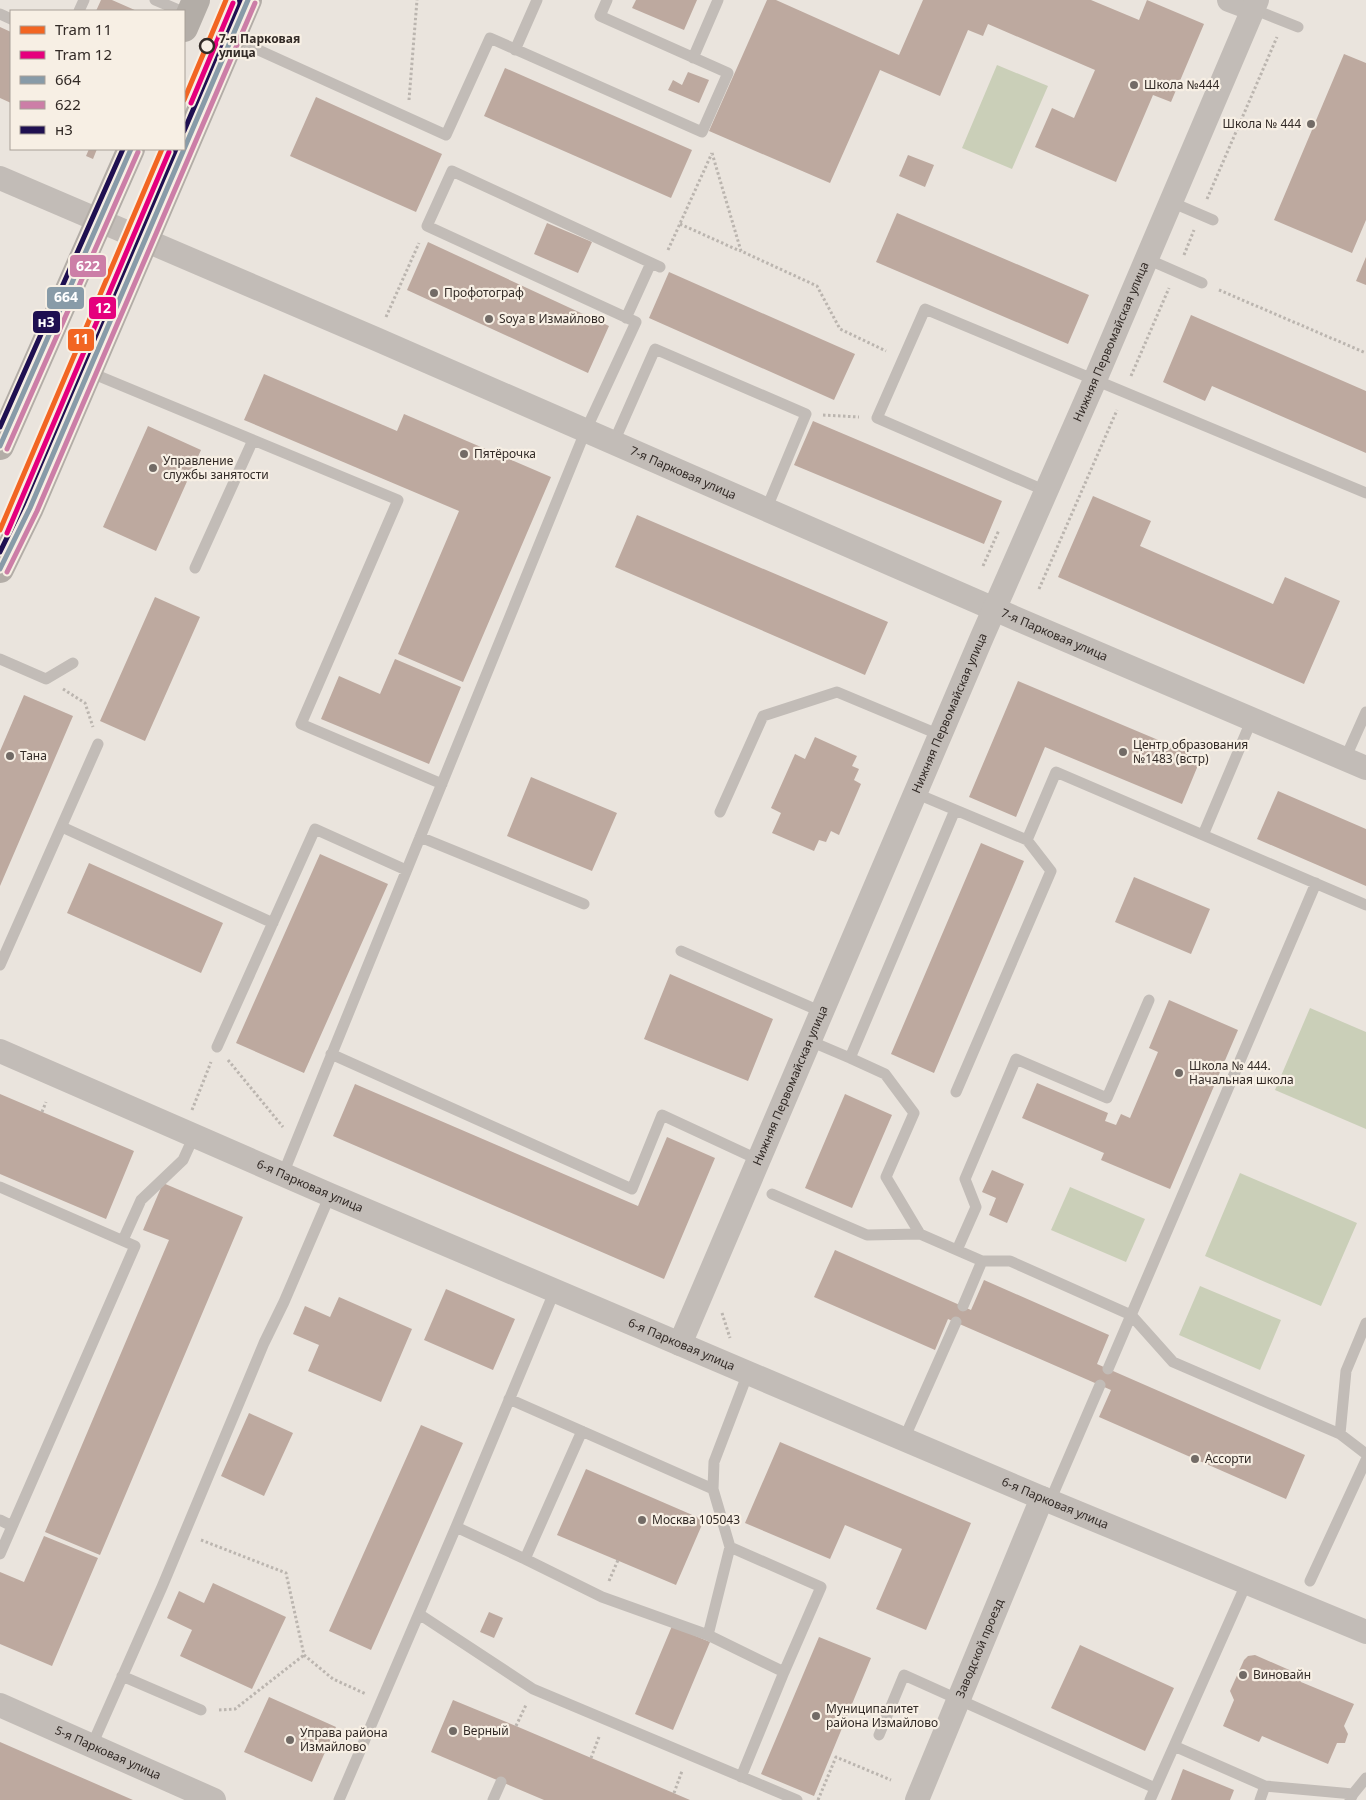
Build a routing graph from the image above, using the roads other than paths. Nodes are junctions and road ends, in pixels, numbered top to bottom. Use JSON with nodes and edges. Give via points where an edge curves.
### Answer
{"nodes":[{"id":1,"x":155,"y":0,"type":"edge"},
{"id":2,"x":248,"y":0,"type":"edge"},
{"id":3,"x":536,"y":0,"type":"edge"},
{"id":4,"x":607,"y":0,"type":"edge"},
{"id":5,"x":718,"y":0,"type":"edge"},
{"id":6,"x":1229,"y":0,"type":"edge"},
{"id":7,"x":1255,"y":5,"type":"edge"},
{"id":8,"x":180,"y":10,"type":"edge"},
{"id":9,"x":1298,"y":27,"type":"dead end"},
{"id":10,"x":232,"y":38,"type":"junction"},
{"id":11,"x":515,"y":50,"type":"junction"},
{"id":12,"x":693,"y":58,"type":"junction"},
{"id":13,"x":185,"y":147,"type":"edge"},
{"id":14,"x":131,"y":150,"type":"edge"},
{"id":15,"x":184,"y":150,"type":"edge"},
{"id":16,"x":0,"y":178,"type":"edge"},
{"id":17,"x":1171,"y":202,"type":"junction"},
{"id":18,"x":99,"y":220,"type":"junction"},
{"id":19,"x":1213,"y":220,"type":"dead end"},
{"id":20,"x":145,"y":240,"type":"junction"},
{"id":21,"x":1147,"y":259,"type":"junction"},
{"id":22,"x":1202,"y":283,"type":"road end"},
{"id":23,"x":626,"y":318,"type":"junction"},
{"id":24,"x":89,"y":372,"type":"junction"},
{"id":25,"x":1095,"y":380,"type":"junction"},
{"id":26,"x":585,"y":432,"type":"junction"},
{"id":27,"x":253,"y":440,"type":"junction"},
{"id":28,"x":613,"y":444,"type":"junction"},
{"id":29,"x":0,"y":446,"type":"edge"},
{"id":30,"x":1046,"y":491,"type":"junction"},
{"id":31,"x":1366,"y":493,"type":"edge"},
{"id":32,"x":766,"y":510,"type":"junction"},
{"id":33,"x":195,"y":568,"type":"dead end"},
{"id":34,"x":0,"y":569,"type":"edge"},
{"id":35,"x":995,"y":608,"type":"junction"},
{"id":36,"x":0,"y":659,"type":"edge"},
{"id":37,"x":74,"y":663,"type":"dead end"},
{"id":38,"x":1366,"y":712,"type":"edge"},
{"id":39,"x":1252,"y":719,"type":"junction"},
{"id":40,"x":940,"y":735,"type":"junction"},
{"id":41,"x":98,"y":744,"type":"road end"},
{"id":42,"x":1356,"y":763,"type":"edge"},
{"id":43,"x":442,"y":784,"type":"junction"},
{"id":44,"x":916,"y":793,"type":"junction"},
{"id":45,"x":955,"y":810,"type":"junction"},
{"id":46,"x":720,"y":812,"type":"dead end"},
{"id":47,"x":62,"y":827,"type":"junction"},
{"id":48,"x":1203,"y":835,"type":"junction"},
{"id":49,"x":420,"y":837,"type":"junction"},
{"id":50,"x":1027,"y":840,"type":"junction"},
{"id":51,"x":406,"y":870,"type":"junction"},
{"id":52,"x":1316,"y":883,"type":"junction"},
{"id":53,"x":584,"y":904,"type":"dead end"},
{"id":54,"x":1366,"y":904,"type":"edge"},
{"id":55,"x":273,"y":923,"type":"junction"},
{"id":56,"x":681,"y":951,"type":"dead end"},
{"id":57,"x":0,"y":965,"type":"edge"},
{"id":58,"x":1148,"y":1000,"type":"dead end"},
{"id":59,"x":822,"y":1012,"type":"junction"},
{"id":60,"x":810,"y":1041,"type":"junction"},
{"id":61,"x":217,"y":1047,"type":"road end"},
{"id":62,"x":0,"y":1051,"type":"edge"},
{"id":63,"x":331,"y":1054,"type":"junction"},
{"id":64,"x":850,"y":1058,"type":"junction"},
{"id":65,"x":956,"y":1092,"type":"dead end"},
{"id":66,"x":189,"y":1133,"type":"junction"},
{"id":67,"x":759,"y":1160,"type":"junction"},
{"id":68,"x":283,"y":1174,"type":"junction"},
{"id":69,"x":0,"y":1187,"type":"edge"},
{"id":70,"x":772,"y":1194,"type":"dead end"},
{"id":71,"x":330,"y":1195,"type":"junction"},
{"id":72,"x":920,"y":1234,"type":"junction"},
{"id":73,"x":123,"y":1240,"type":"junction"},
{"id":74,"x":957,"y":1250,"type":"junction"},
{"id":75,"x":982,"y":1261,"type":"junction"},
{"id":76,"x":554,"y":1290,"type":"junction"},
{"id":77,"x":963,"y":1306,"type":"dead end"},
{"id":78,"x":1131,"y":1315,"type":"junction"},
{"id":79,"x":956,"y":1322,"type":"dead end"},
{"id":80,"x":1366,"y":1323,"type":"edge"},
{"id":81,"x":680,"y":1344,"type":"junction"},
{"id":82,"x":1108,"y":1369,"type":"dead end"},
{"id":83,"x":748,"y":1373,"type":"junction"},
{"id":84,"x":1100,"y":1385,"type":"dead end"},
{"id":85,"x":509,"y":1399,"type":"junction"},
{"id":86,"x":582,"y":1431,"type":"junction"},
{"id":87,"x":1340,"y":1434,"type":"junction"},
{"id":88,"x":904,"y":1439,"type":"junction"},
{"id":89,"x":1366,"y":1454,"type":"edge"},
{"id":90,"x":1366,"y":1460,"type":"edge"},
{"id":91,"x":713,"y":1489,"type":"junction"},
{"id":92,"x":1046,"y":1499,"type":"junction"},
{"id":93,"x":0,"y":1520,"type":"edge"},
{"id":94,"x":12,"y":1526,"type":"junction"},
{"id":95,"x":456,"y":1527,"type":"junction"},
{"id":96,"x":730,"y":1547,"type":"junction"},
{"id":97,"x":0,"y":1554,"type":"edge"},
{"id":98,"x":525,"y":1558,"type":"junction"},
{"id":99,"x":1310,"y":1581,"type":"dead end"},
{"id":100,"x":1248,"y":1582,"type":"junction"},
{"id":101,"x":419,"y":1614,"type":"junction"},
{"id":102,"x":1366,"y":1632,"type":"edge"},
{"id":103,"x":708,"y":1636,"type":"junction"},
{"id":104,"x":784,"y":1672,"type":"junction"},
{"id":105,"x":122,"y":1676,"type":"junction"},
{"id":106,"x":959,"y":1698,"type":"junction"},
{"id":107,"x":0,"y":1705,"type":"edge"},
{"id":108,"x":201,"y":1710,"type":"road end"},
{"id":109,"x":879,"y":1735,"type":"dead end"},
{"id":110,"x":92,"y":1745,"type":"junction"},
{"id":111,"x":1174,"y":1746,"type":"junction"},
{"id":112,"x":741,"y":1776,"type":"junction"},
{"id":113,"x":1366,"y":1778,"type":"edge"},
{"id":114,"x":501,"y":1782,"type":"dead end"},
{"id":115,"x":1265,"y":1786,"type":"junction"},
{"id":116,"x":1155,"y":1788,"type":"junction"},
{"id":117,"x":1351,"y":1797,"type":"edge"},
{"id":118,"x":203,"y":1798,"type":"edge"},
{"id":119,"x":339,"y":1800,"type":"edge"},
{"id":120,"x":493,"y":1800,"type":"edge"},
{"id":121,"x":797,"y":1800,"type":"edge"},
{"id":122,"x":916,"y":1800,"type":"edge"},
{"id":123,"x":1150,"y":1800,"type":"edge"},
{"id":124,"x":1260,"y":1800,"type":"edge"}],
"edges":[{"from":1,"to":8,"type":"lane"},
{"from":2,"to":10,"type":"main road"},
{"from":3,"to":11,"type":"lane"},
{"from":4,"to":12,"type":"lane","via":[[600,16]]},
{"from":5,"to":12,"type":"lane"},
{"from":6,"to":7,"type":"street"},
{"from":7,"to":9,"type":"lane"},
{"from":7,"to":17,"type":"street","name":"Нижняя Первомайская улица"},
{"from":10,"to":11,"type":"lane","via":[[446,135],[490,38]]},
{"from":10,"to":13,"type":"main road"},
{"from":11,"to":12,"type":"lane","via":[[702,132],[728,73]]},
{"from":14,"to":18,"type":"main road"},
{"from":15,"to":20,"type":"main road"},
{"from":16,"to":18,"type":"street","name":"7-я Парковая улица"},
{"from":17,"to":19,"type":"lane"},
{"from":17,"to":21,"type":"street","name":"Нижняя Первомайская улица"},
{"from":18,"to":20,"type":"street","name":"7-я Парковая улица"},
{"from":18,"to":29,"type":"main road"},
{"from":20,"to":24,"type":"main road"},
{"from":20,"to":26,"type":"street","name":"7-я Парковая улица"},
{"from":21,"to":22,"type":"lane"},
{"from":21,"to":25,"type":"street","name":"Нижняя Первомайская улица"},
{"from":23,"to":23,"type":"lane","via":[[656,265],[452,171],[427,226]]},
{"from":23,"to":26,"type":"lane","via":[[636,322]]},
{"from":24,"to":27,"type":"lane"},
{"from":24,"to":34,"type":"main road"},
{"from":25,"to":30,"type":"street","name":"Нижняя Первомайская улица"},
{"from":25,"to":30,"type":"lane","via":[[925,309],[877,418]]},
{"from":25,"to":31,"type":"lane"},
{"from":26,"to":28,"type":"street","name":"7-я Парковая улица"},
{"from":26,"to":43,"type":"lane"},
{"from":27,"to":33,"type":"lane"},
{"from":27,"to":43,"type":"lane","via":[[398,500],[302,724]]},
{"from":28,"to":32,"type":"street","name":"7-я Парковая улица"},
{"from":28,"to":32,"type":"lane","via":[[656,349],[806,414]]},
{"from":30,"to":35,"type":"street","name":"Нижняя Первомайская улица"},
{"from":32,"to":35,"type":"street","name":"7-я Парковая улица"},
{"from":35,"to":39,"type":"street","name":"7-я Парковая улица"},
{"from":35,"to":40,"type":"street","name":"Нижняя Первомайская улица"},
{"from":36,"to":37,"type":"lane","via":[[46,679]]},
{"from":38,"to":42,"type":"lane"},
{"from":39,"to":42,"type":"street","name":"7-я Парковая улица"},
{"from":39,"to":48,"type":"lane"},
{"from":40,"to":44,"type":"street","name":"Нижняя Первомайская улица"},
{"from":40,"to":46,"type":"lane","via":[[837,692],[763,716]]},
{"from":41,"to":47,"type":"lane"},
{"from":43,"to":49,"type":"lane"},
{"from":44,"to":45,"type":"lane"},
{"from":44,"to":59,"type":"street","name":"Нижняя Первомайская улица"},
{"from":45,"to":50,"type":"lane"},
{"from":45,"to":64,"type":"lane"},
{"from":47,"to":55,"type":"lane"},
{"from":47,"to":57,"type":"lane"},
{"from":48,"to":50,"type":"lane","via":[[1056,772]]},
{"from":48,"to":52,"type":"lane"},
{"from":49,"to":51,"type":"lane"},
{"from":49,"to":53,"type":"lane"},
{"from":50,"to":65,"type":"lane","via":[[1050,871]]},
{"from":51,"to":55,"type":"lane","via":[[315,829]]},
{"from":51,"to":63,"type":"lane"},
{"from":52,"to":54,"type":"lane"},
{"from":52,"to":78,"type":"lane"},
{"from":55,"to":61,"type":"lane"},
{"from":56,"to":59,"type":"lane"},
{"from":58,"to":74,"type":"lane","via":[[1107,1098],[1016,1059],[965,1179],[976,1207]]},
{"from":59,"to":60,"type":"street","name":"Нижняя Первомайская улица"},
{"from":60,"to":64,"type":"lane"},
{"from":60,"to":67,"type":"street","name":"Нижняя Первомайская улица"},
{"from":62,"to":66,"type":"street","name":"6-я Парковая улица"},
{"from":63,"to":67,"type":"lane","via":[[632,1189],[662,1115]]},
{"from":63,"to":68,"type":"lane"},
{"from":64,"to":72,"type":"lane","via":[[885,1074],[914,1113],[886,1177]]},
{"from":66,"to":68,"type":"street","name":"6-я Парковая улица"},
{"from":66,"to":73,"type":"lane","via":[[183,1160],[140,1200]]},
{"from":67,"to":81,"type":"street","name":"Нижняя Первомайская улица"},
{"from":68,"to":71,"type":"street","name":"6-я Парковая улица"},
{"from":69,"to":73,"type":"lane"},
{"from":70,"to":72,"type":"lane","via":[[867,1235]]},
{"from":71,"to":76,"type":"street","name":"6-я Парковая улица"},
{"from":71,"to":105,"type":"lane"},
{"from":72,"to":74,"type":"lane"},
{"from":73,"to":94,"type":"lane","via":[[135,1246]]},
{"from":74,"to":75,"type":"lane"},
{"from":75,"to":77,"type":"lane"},
{"from":75,"to":78,"type":"lane","via":[[1010,1262]]},
{"from":76,"to":81,"type":"street","name":"6-я Парковая улица"},
{"from":76,"to":85,"type":"lane"},
{"from":78,"to":82,"type":"lane"},
{"from":78,"to":87,"type":"lane","via":[[1173,1362]]},
{"from":79,"to":88,"type":"lane"},
{"from":80,"to":87,"type":"lane","via":[[1346,1370]]},
{"from":81,"to":83,"type":"street","name":"6-я Парковая улица"},
{"from":83,"to":88,"type":"street","name":"6-я Парковая улица"},
{"from":83,"to":91,"type":"lane","via":[[714,1462]]},
{"from":84,"to":92,"type":"lane"},
{"from":85,"to":86,"type":"lane"},
{"from":85,"to":95,"type":"lane"},
{"from":86,"to":91,"type":"lane"},
{"from":86,"to":98,"type":"lane"},
{"from":87,"to":89,"type":"lane"},
{"from":88,"to":92,"type":"street","name":"6-я Парковая улица"},
{"from":90,"to":99,"type":"lane"},
{"from":91,"to":96,"type":"lane"},
{"from":92,"to":100,"type":"street","name":"6-я Парковая улица"},
{"from":92,"to":106,"type":"street","name":"Заводской проезд"},
{"from":93,"to":94,"type":"lane"},
{"from":94,"to":97,"type":"lane"},
{"from":95,"to":98,"type":"lane"},
{"from":95,"to":101,"type":"lane"},
{"from":96,"to":103,"type":"lane"},
{"from":96,"to":104,"type":"lane","via":[[821,1587]]},
{"from":98,"to":103,"type":"lane","via":[[602,1597]]},
{"from":100,"to":102,"type":"street","name":"6-я Парковая улица"},
{"from":100,"to":111,"type":"lane"},
{"from":101,"to":112,"type":"lane","via":[[533,1689]]},
{"from":101,"to":119,"type":"lane"},
{"from":103,"to":104,"type":"lane"},
{"from":104,"to":112,"type":"lane"},
{"from":105,"to":108,"type":"lane"},
{"from":105,"to":110,"type":"lane"},
{"from":106,"to":109,"type":"lane","via":[[904,1675]]},
{"from":106,"to":116,"type":"lane"},
{"from":106,"to":122,"type":"street","name":"Заводской проезд"},
{"from":107,"to":110,"type":"street","name":"5-я Парковая улица"},
{"from":110,"to":118,"type":"street","name":"5-я Парковая улица"},
{"from":111,"to":115,"type":"lane"},
{"from":111,"to":116,"type":"lane"},
{"from":112,"to":121,"type":"lane"},
{"from":113,"to":117,"type":"lane"},
{"from":114,"to":120,"type":"lane"},
{"from":115,"to":117,"type":"lane"},
{"from":115,"to":124,"type":"lane"},
{"from":116,"to":123,"type":"lane"}]}
